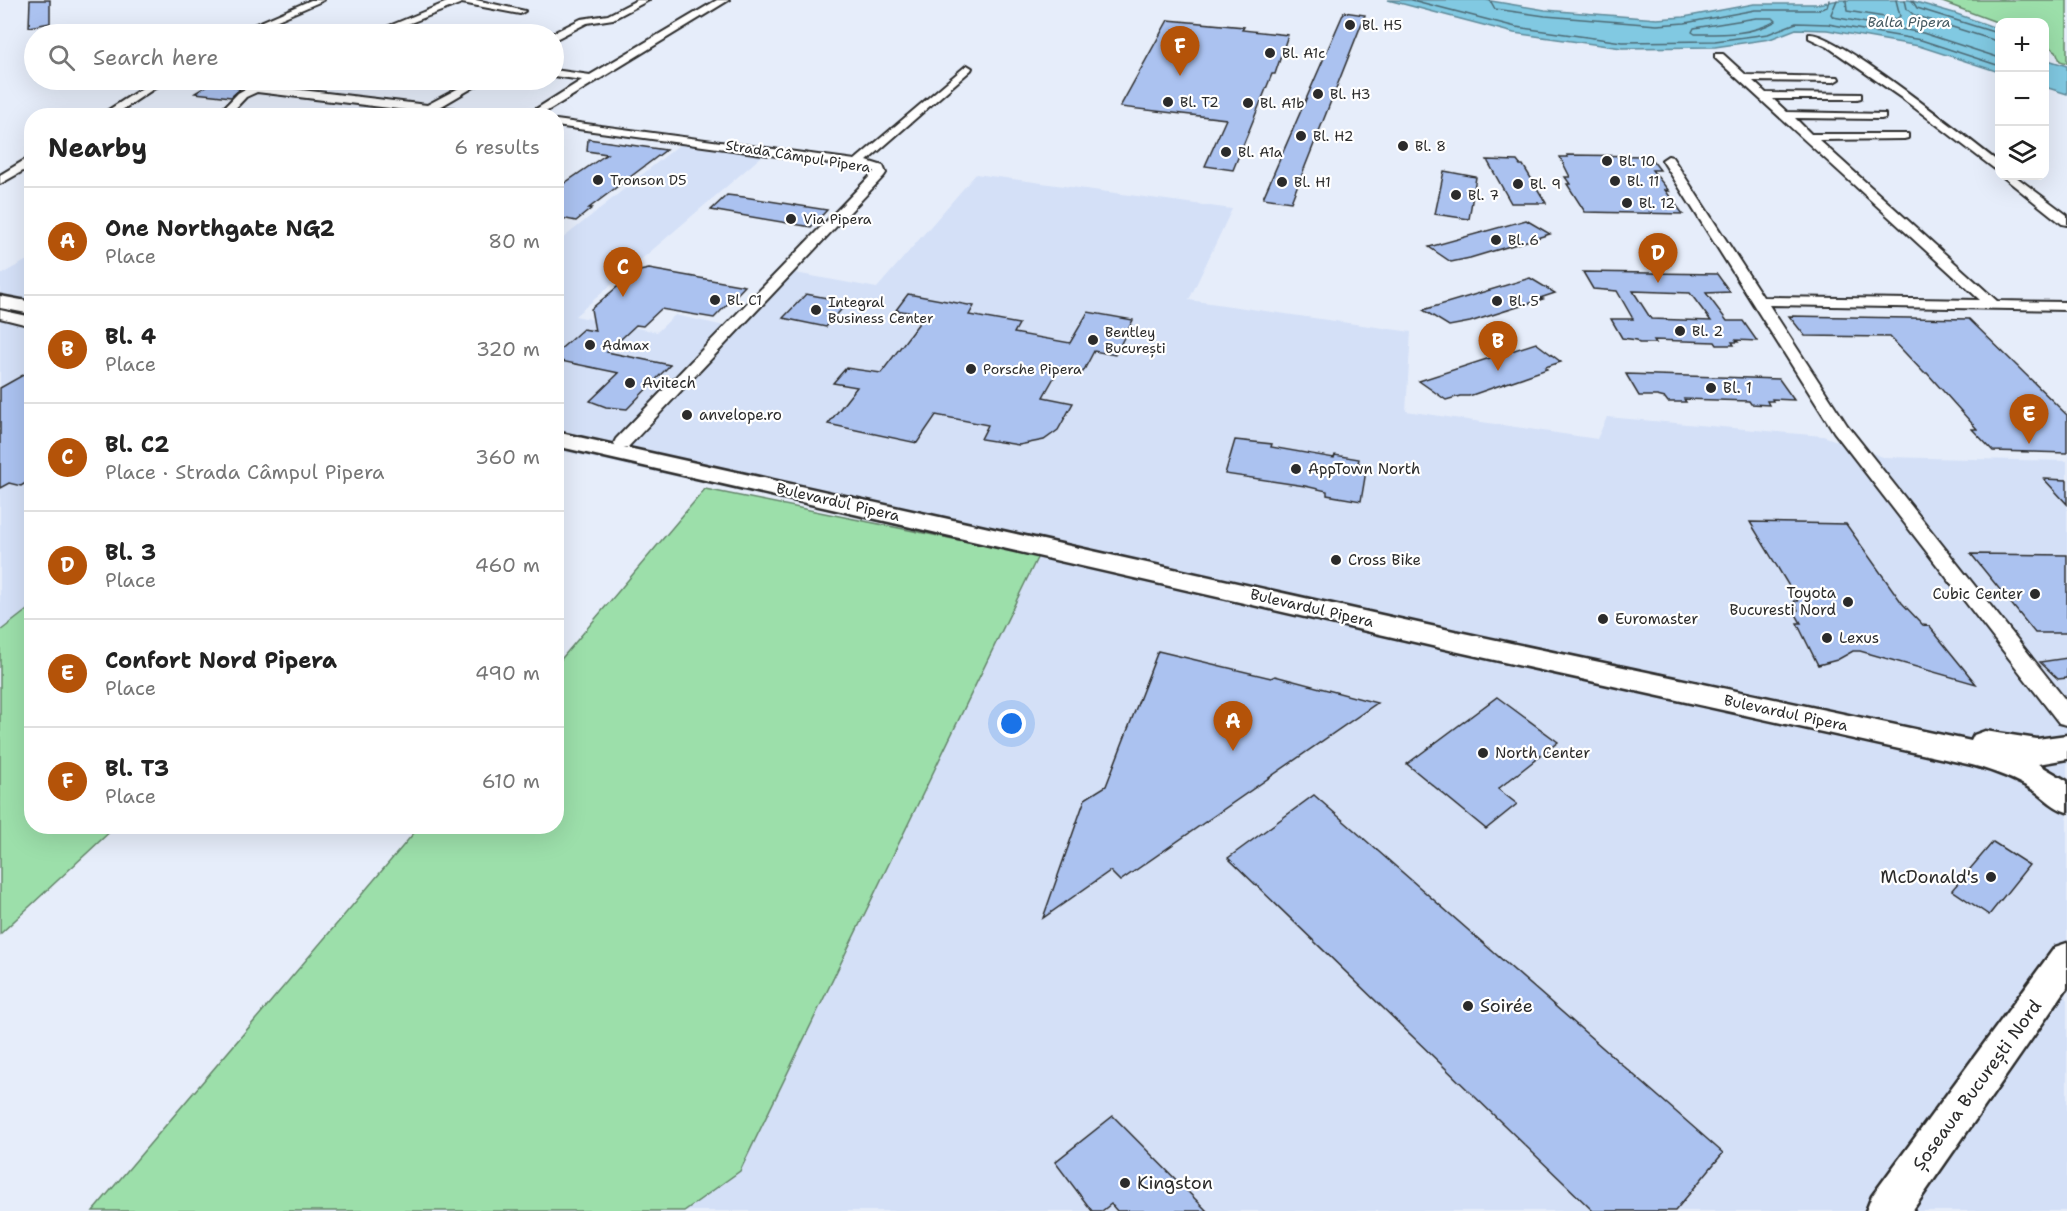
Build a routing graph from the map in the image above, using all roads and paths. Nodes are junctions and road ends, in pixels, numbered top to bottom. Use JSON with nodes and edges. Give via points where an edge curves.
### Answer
{"nodes":[{"id":1,"x":319,"y":0,"type":"edge"},
{"id":2,"x":461,"y":0,"type":"edge"},
{"id":3,"x":644,"y":0,"type":"edge"},
{"id":4,"x":724,"y":0,"type":"edge"},
{"id":5,"x":276,"y":6,"type":"dead end"},
{"id":6,"x":520,"y":11,"type":"dead end"},
{"id":7,"x":248,"y":24,"type":"edge"},
{"id":8,"x":262,"y":24,"type":"edge"},
{"id":9,"x":399,"y":24,"type":"edge"},
{"id":10,"x":564,"y":32,"type":"edge"},
{"id":11,"x":1812,"y":36,"type":"dead end"},
{"id":12,"x":1719,"y":56,"type":"dead end"},
{"id":13,"x":967,"y":68,"type":"dead end"},
{"id":14,"x":564,"y":75,"type":"edge"},
{"id":15,"x":1749,"y":78,"type":"junction"},
{"id":16,"x":592,"y":79,"type":"junction"},
{"id":17,"x":1834,"y":79,"type":"dead end"},
{"id":18,"x":146,"y":90,"type":"edge"},
{"id":19,"x":252,"y":90,"type":"edge"},
{"id":20,"x":271,"y":90,"type":"edge"},
{"id":21,"x":463,"y":90,"type":"edge"},
{"id":22,"x":1768,"y":96,"type":"junction"},
{"id":23,"x":1857,"y":96,"type":"dead end"},
{"id":24,"x":117,"y":108,"type":"edge"},
{"id":25,"x":227,"y":108,"type":"edge"},
{"id":26,"x":420,"y":108,"type":"edge"},
{"id":27,"x":430,"y":108,"type":"edge"},
{"id":28,"x":543,"y":108,"type":"edge"},
{"id":29,"x":1785,"y":115,"type":"junction"},
{"id":30,"x":1798,"y":116,"type":"junction"},
{"id":31,"x":1881,"y":116,"type":"dead end"},
{"id":32,"x":564,"y":124,"type":"edge"},
{"id":33,"x":1904,"y":136,"type":"dead end"},
{"id":34,"x":1809,"y":137,"type":"junction"},
{"id":35,"x":1824,"y":137,"type":"junction"},
{"id":36,"x":1840,"y":150,"type":"dead end"},
{"id":37,"x":1668,"y":160,"type":"dead end"},
{"id":38,"x":858,"y":163,"type":"junction"},
{"id":39,"x":1995,"y":165,"type":"edge"},
{"id":40,"x":24,"y":166,"type":"edge"},
{"id":41,"x":0,"y":180,"type":"edge"},
{"id":42,"x":2013,"y":180,"type":"edge"},
{"id":43,"x":2067,"y":221,"type":"edge"},
{"id":44,"x":1758,"y":301,"type":"junction"},
{"id":45,"x":0,"y":302,"type":"edge"},
{"id":46,"x":24,"y":306,"type":"edge"},
{"id":47,"x":1995,"y":306,"type":"junction"},
{"id":48,"x":2067,"y":306,"type":"edge"},
{"id":49,"x":0,"y":314,"type":"edge"},
{"id":50,"x":24,"y":320,"type":"edge"},
{"id":51,"x":564,"y":431,"type":"edge"},
{"id":52,"x":564,"y":441,"type":"edge"},
{"id":53,"x":622,"y":443,"type":"junction"},
{"id":54,"x":2066,"y":714,"type":"edge"},
{"id":55,"x":2064,"y":748,"type":"edge"},
{"id":56,"x":2064,"y":796,"type":"edge"},
{"id":57,"x":2067,"y":959,"type":"edge"},
{"id":58,"x":1887,"y":1211,"type":"edge"}],
"edges":[{"from":1,"to":8,"type":"street"},
{"from":2,"to":6,"type":"street"},
{"from":2,"to":9,"type":"street"},
{"from":3,"to":10,"type":"street","via":[[610,17],[584,21]]},
{"from":4,"to":16,"type":"street"},
{"from":5,"to":7,"type":"street"},
{"from":11,"to":39,"type":"street","via":[[1832,45],[1907,97]]},
{"from":12,"to":15,"type":"street"},
{"from":13,"to":38,"type":"street"},
{"from":14,"to":16,"type":"street"},
{"from":15,"to":17,"type":"street"},
{"from":15,"to":22,"type":"street"},
{"from":16,"to":28,"type":"street"},
{"from":18,"to":24,"type":"street"},
{"from":19,"to":25,"type":"street"},
{"from":20,"to":26,"type":"street"},
{"from":21,"to":27,"type":"street"},
{"from":22,"to":23,"type":"street"},
{"from":22,"to":29,"type":"street"},
{"from":22,"to":30,"type":"street"},
{"from":29,"to":30,"type":"street"},
{"from":29,"to":34,"type":"street"},
{"from":30,"to":31,"type":"street"},
{"from":30,"to":35,"type":"street"},
{"from":32,"to":38,"type":"street","name":"Strada Câmpul Pipera"},
{"from":33,"to":35,"type":"street"},
{"from":34,"to":35,"type":"street"},
{"from":34,"to":47,"type":"street"},
{"from":35,"to":36,"type":"street"},
{"from":37,"to":44,"type":"street"},
{"from":38,"to":53,"type":"street","name":"Strada Câmpul Pipera","via":[[875,166],[880,173]]},
{"from":40,"to":41,"type":"street"},
{"from":42,"to":43,"type":"street"},
{"from":44,"to":47,"type":"street"},
{"from":44,"to":54,"type":"street","via":[[1840,428]]},
{"from":45,"to":46,"type":"main road"},
{"from":47,"to":48,"type":"street"},
{"from":49,"to":50,"type":"street"},
{"from":51,"to":53,"type":"main road","name":"Bulevardul Pipera"},
{"from":52,"to":56,"type":"main road","name":"Bulevardul Pipera","via":[[1972,753],[2029,772]]},
{"from":53,"to":55,"type":"main road","name":"Bulevardul Pipera","via":[[2008,748]]},
{"from":55,"to":56,"type":"main road","name":"Bulevardul Pipera","via":[[2054,756],[2051,767]]},
{"from":57,"to":58,"type":"main road","name":"Șoseaua București Nord"}]}
